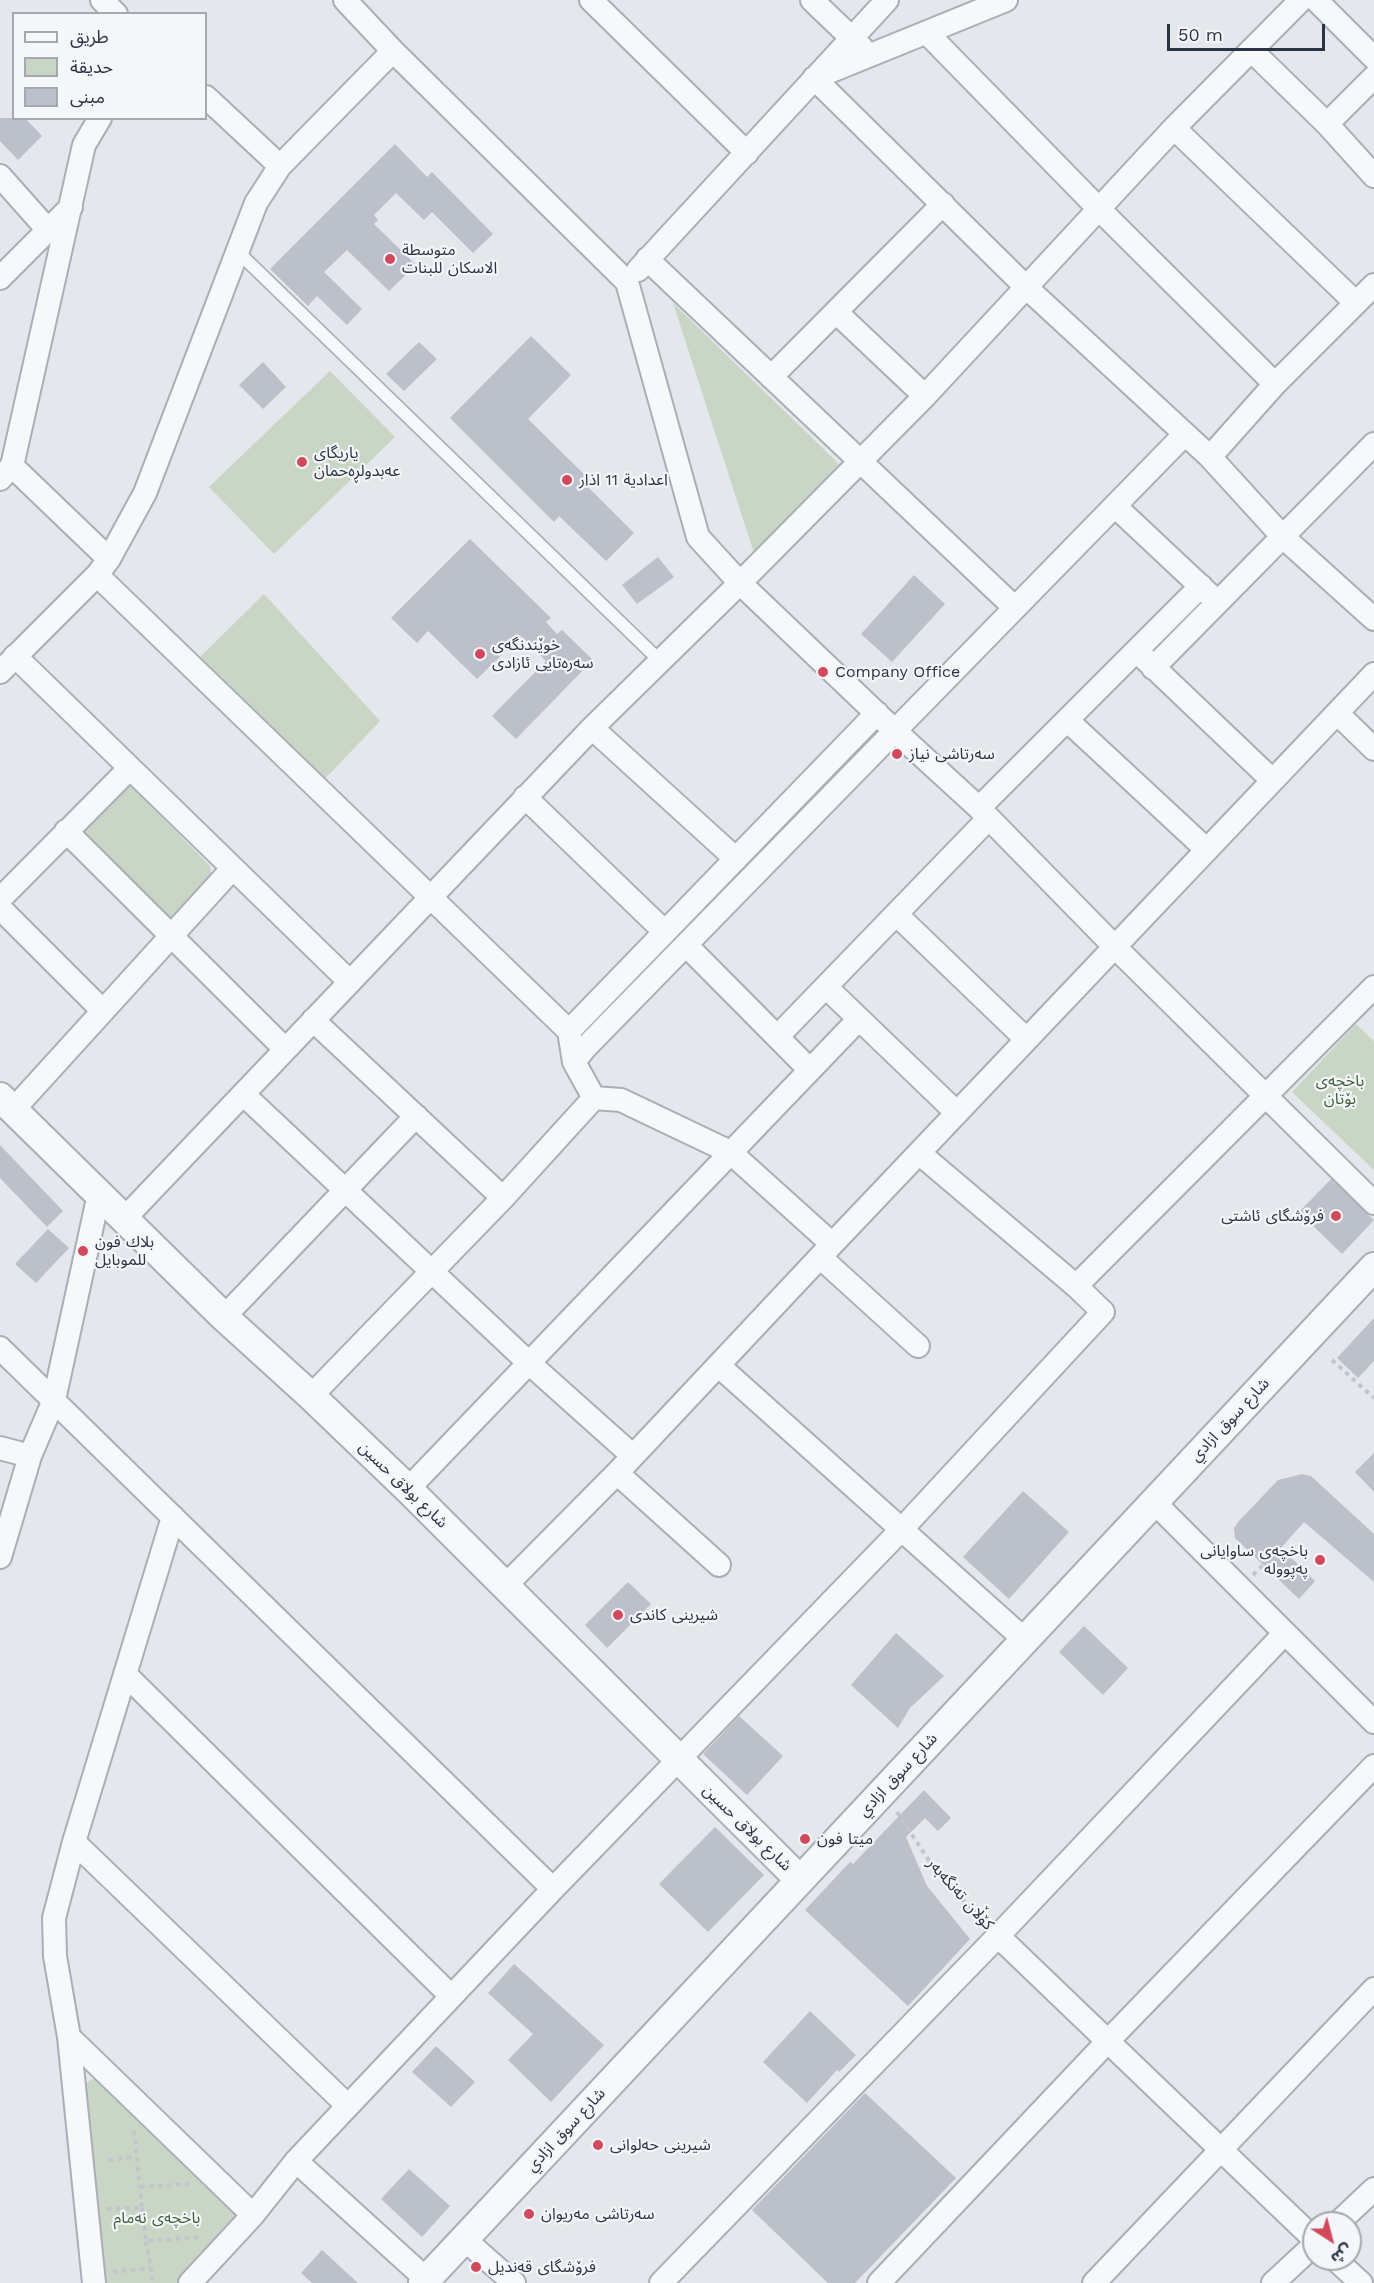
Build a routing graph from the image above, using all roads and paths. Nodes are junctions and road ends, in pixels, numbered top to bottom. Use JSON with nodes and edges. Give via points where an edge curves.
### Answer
{"nodes":[{"id":1,"x":102,"y":0,"type":"edge"},
{"id":2,"x":345,"y":0,"type":"edge"},
{"id":3,"x":591,"y":0,"type":"edge"},
{"id":4,"x":812,"y":0,"type":"edge"},
{"id":5,"x":888,"y":0,"type":"edge"},
{"id":6,"x":1006,"y":0,"type":"edge"},
{"id":7,"x":1301,"y":0,"type":"edge"},
{"id":8,"x":1316,"y":0,"type":"edge"},
{"id":9,"x":114,"y":12,"type":"edge"},
{"id":10,"x":927,"y":33,"type":"junction"},
{"id":11,"x":852,"y":38,"type":"junction"},
{"id":12,"x":1251,"y":50,"type":"junction"},
{"id":13,"x":393,"y":51,"type":"junction"},
{"id":14,"x":870,"y":56,"type":"junction"},
{"id":15,"x":1374,"y":58,"type":"edge"},
{"id":16,"x":1374,"y":77,"type":"edge"},
{"id":17,"x":814,"y":78,"type":"junction"},
{"id":18,"x":207,"y":98,"type":"edge"},
{"id":19,"x":99,"y":120,"type":"edge"},
{"id":20,"x":1327,"y":124,"type":"junction"},
{"id":21,"x":1174,"y":128,"type":"junction"},
{"id":22,"x":747,"y":153,"type":"junction"},
{"id":23,"x":280,"y":166,"type":"junction"},
{"id":24,"x":0,"y":176,"type":"edge"},
{"id":25,"x":1374,"y":176,"type":"edge"},
{"id":26,"x":943,"y":204,"type":"junction"},
{"id":27,"x":71,"y":207,"type":"junction"},
{"id":28,"x":1099,"y":209,"type":"junction"},
{"id":29,"x":48,"y":230,"type":"junction"},
{"id":30,"x":238,"y":252,"type":"junction"},
{"id":31,"x":647,"y":260,"type":"junction"},
{"id":32,"x":0,"y":278,"type":"edge"},
{"id":33,"x":627,"y":282,"type":"junction"},
{"id":34,"x":1374,"y":285,"type":"edge"},
{"id":35,"x":1027,"y":288,"type":"junction"},
{"id":36,"x":1356,"y":303,"type":"junction"},
{"id":37,"x":836,"y":312,"type":"junction"},
{"id":38,"x":771,"y":377,"type":"junction"},
{"id":39,"x":1275,"y":384,"type":"junction"},
{"id":40,"x":925,"y":396,"type":"junction"},
{"id":41,"x":1185,"y":434,"type":"junction"},
{"id":42,"x":1374,"y":444,"type":"edge"},
{"id":43,"x":1210,"y":457,"type":"junction"},
{"id":44,"x":861,"y":461,"type":"junction"},
{"id":45,"x":6,"y":472,"type":"edge"},
{"id":46,"x":1115,"y":506,"type":"junction"},
{"id":47,"x":1283,"y":537,"type":"junction"},
{"id":48,"x":103,"y":567,"type":"junction"},
{"id":49,"x":740,"y":583,"type":"junction"},
{"id":50,"x":1201,"y":586,"type":"junction"},
{"id":51,"x":1217,"y":603,"type":"junction"},
{"id":52,"x":1015,"y":608,"type":"junction"},
{"id":53,"x":1374,"y":619,"type":"edge"},
{"id":54,"x":1137,"y":652,"type":"junction"},
{"id":55,"x":659,"y":660,"type":"junction"},
{"id":56,"x":8,"y":664,"type":"edge"},
{"id":57,"x":1153,"y":668,"type":"junction"},
{"id":58,"x":1374,"y":674,"type":"edge"},
{"id":59,"x":877,"y":713,"type":"junction"},
{"id":60,"x":1337,"y":713,"type":"junction"},
{"id":61,"x":1068,"y":721,"type":"junction"},
{"id":62,"x":591,"y":728,"type":"junction"},
{"id":63,"x":895,"y":731,"type":"junction"},
{"id":64,"x":1374,"y":749,"type":"edge"},
{"id":65,"x":130,"y":768,"type":"junction"},
{"id":66,"x":1272,"y":780,"type":"junction"},
{"id":67,"x":525,"y":797,"type":"junction"},
{"id":68,"x":984,"y":814,"type":"junction"},
{"id":69,"x":66,"y":831,"type":"junction"},
{"id":70,"x":1207,"y":850,"type":"junction"},
{"id":71,"x":736,"y":859,"type":"junction"},
{"id":72,"x":233,"y":868,"type":"junction"},
{"id":73,"x":429,"y":898,"type":"junction"},
{"id":74,"x":0,"y":899,"type":"edge"},
{"id":75,"x":0,"y":908,"type":"edge"},
{"id":76,"x":896,"y":914,"type":"junction"},
{"id":77,"x":665,"y":932,"type":"junction"},
{"id":78,"x":170,"y":937,"type":"junction"},
{"id":79,"x":686,"y":945,"type":"junction"},
{"id":80,"x":1114,"y":946,"type":"junction"},
{"id":81,"x":350,"y":982,"type":"junction"},
{"id":82,"x":826,"y":987,"type":"junction"},
{"id":83,"x":1374,"y":987,"type":"edge"},
{"id":84,"x":103,"y":1011,"type":"junction"},
{"id":85,"x":859,"y":1019,"type":"junction"},
{"id":86,"x":313,"y":1020,"type":"junction"},
{"id":87,"x":569,"y":1031,"type":"junction"},
{"id":88,"x":777,"y":1037,"type":"junction"},
{"id":89,"x":1026,"y":1040,"type":"junction"},
{"id":90,"x":285,"y":1049,"type":"junction"},
{"id":91,"x":574,"y":1062,"type":"junction"},
{"id":92,"x":809,"y":1069,"type":"junction"},
{"id":93,"x":243,"y":1094,"type":"junction"},
{"id":94,"x":1266,"y":1095,"type":"junction"},
{"id":95,"x":594,"y":1098,"type":"junction"},
{"id":96,"x":6,"y":1104,"type":"edge"},
{"id":97,"x":957,"y":1113,"type":"junction"},
{"id":98,"x":416,"y":1116,"type":"junction"},
{"id":99,"x":730,"y":1152,"type":"junction"},
{"id":100,"x":920,"y":1153,"type":"junction"},
{"id":101,"x":345,"y":1189,"type":"junction"},
{"id":102,"x":99,"y":1194,"type":"junction"},
{"id":103,"x":503,"y":1198,"type":"junction"},
{"id":104,"x":1374,"y":1203,"type":"edge"},
{"id":105,"x":124,"y":1219,"type":"junction"},
{"id":106,"x":826,"y":1250,"type":"junction"},
{"id":107,"x":1374,"y":1267,"type":"edge"},
{"id":108,"x":432,"y":1271,"type":"junction"},
{"id":109,"x":1076,"y":1286,"type":"junction"},
{"id":110,"x":224,"y":1317,"type":"junction"},
{"id":111,"x":918,"y":1346,"type":"dead end"},
{"id":112,"x":0,"y":1348,"type":"edge"},
{"id":113,"x":1332,"y":1360,"type":"dead end"},
{"id":114,"x":529,"y":1362,"type":"junction"},
{"id":115,"x":718,"y":1366,"type":"junction"},
{"id":116,"x":311,"y":1396,"type":"junction"},
{"id":117,"x":1374,"y":1398,"type":"edge"},
{"id":118,"x":54,"y":1400,"type":"junction"},
{"id":119,"x":0,"y":1448,"type":"edge"},
{"id":120,"x":30,"y":1456,"type":"junction"},
{"id":121,"x":633,"y":1456,"type":"junction"},
{"id":122,"x":617,"y":1473,"type":"junction"},
{"id":123,"x":408,"y":1490,"type":"junction"},
{"id":124,"x":1154,"y":1502,"type":"junction"},
{"id":125,"x":173,"y":1517,"type":"junction"},
{"id":126,"x":901,"y":1530,"type":"junction"},
{"id":127,"x":0,"y":1557,"type":"edge"},
{"id":128,"x":719,"y":1565,"type":"dead end"},
{"id":129,"x":505,"y":1586,"type":"junction"},
{"id":130,"x":1285,"y":1633,"type":"junction"},
{"id":131,"x":1024,"y":1640,"type":"junction"},
{"id":132,"x":125,"y":1674,"type":"junction"},
{"id":133,"x":1374,"y":1722,"type":"edge"},
{"id":134,"x":678,"y":1760,"type":"junction"},
{"id":135,"x":1374,"y":1766,"type":"edge"},
{"id":136,"x":884,"y":1791,"type":"junction"},
{"id":137,"x":74,"y":1842,"type":"junction"},
{"id":138,"x":800,"y":1880,"type":"junction"},
{"id":139,"x":553,"y":1889,"type":"junction"},
{"id":140,"x":998,"y":1936,"type":"junction"},
{"id":141,"x":1374,"y":1989,"type":"edge"},
{"id":142,"x":451,"y":1996,"type":"junction"},
{"id":143,"x":69,"y":2037,"type":"junction"},
{"id":144,"x":1108,"y":2041,"type":"junction"},
{"id":145,"x":348,"y":2106,"type":"junction"},
{"id":146,"x":134,"y":2125,"type":"dead end"},
{"id":147,"x":1221,"y":2150,"type":"junction"},
{"id":148,"x":137,"y":2157,"type":"junction"},
{"id":149,"x":109,"y":2160,"type":"dead end"},
{"id":150,"x":296,"y":2161,"type":"junction"},
{"id":151,"x":195,"y":2183,"type":"dead end"},
{"id":152,"x":140,"y":2187,"type":"junction"},
{"id":153,"x":1374,"y":2189,"type":"edge"},
{"id":154,"x":142,"y":2208,"type":"junction"},
{"id":155,"x":99,"y":2210,"type":"dead end"},
{"id":156,"x":1351,"y":2211,"type":"edge"},
{"id":157,"x":253,"y":2215,"type":"junction"},
{"id":158,"x":1302,"y":2228,"type":"edge"},
{"id":159,"x":203,"y":2237,"type":"dead end"},
{"id":160,"x":464,"y":2239,"type":"junction"},
{"id":161,"x":146,"y":2241,"type":"junction"},
{"id":162,"x":1302,"y":2256,"type":"edge"},
{"id":163,"x":151,"y":2268,"type":"junction"},
{"id":164,"x":1348,"y":2271,"type":"edge"},
{"id":165,"x":101,"y":2278,"type":"edge"},
{"id":166,"x":424,"y":2281,"type":"edge"},
{"id":167,"x":153,"y":2283,"type":"edge"},
{"id":168,"x":190,"y":2283,"type":"edge"},
{"id":169,"x":514,"y":2283,"type":"edge"},
{"id":170,"x":661,"y":2283,"type":"edge"},
{"id":171,"x":879,"y":2283,"type":"edge"},
{"id":172,"x":1094,"y":2283,"type":"edge"},
{"id":173,"x":1273,"y":2283,"type":"edge"},
{"id":174,"x":1361,"y":2283,"type":"edge"}],
"edges":[{"from":1,"to":9,"type":"street"},
{"from":2,"to":13,"type":"street"},
{"from":3,"to":22,"type":"street"},
{"from":4,"to":11,"type":"street"},
{"from":5,"to":11,"type":"street"},
{"from":6,"to":10,"type":"street"},
{"from":7,"to":12,"type":"street"},
{"from":8,"to":15,"type":"street"},
{"from":10,"to":14,"type":"street"},
{"from":10,"to":28,"type":"street"},
{"from":11,"to":14,"type":"street"},
{"from":11,"to":17,"type":"street"},
{"from":12,"to":20,"type":"street"},
{"from":12,"to":21,"type":"street"},
{"from":13,"to":23,"type":"street"},
{"from":13,"to":33,"type":"street"},
{"from":14,"to":17,"type":"street"},
{"from":16,"to":20,"type":"street"},
{"from":17,"to":22,"type":"street"},
{"from":17,"to":26,"type":"street"},
{"from":18,"to":23,"type":"street"},
{"from":19,"to":27,"type":"street","via":[[84,145]]},
{"from":20,"to":25,"type":"street"},
{"from":21,"to":28,"type":"street"},
{"from":21,"to":36,"type":"street"},
{"from":22,"to":31,"type":"street"},
{"from":23,"to":30,"type":"street","via":[[256,203]]},
{"from":24,"to":29,"type":"street"},
{"from":26,"to":35,"type":"street"},
{"from":26,"to":37,"type":"street"},
{"from":27,"to":29,"type":"street"},
{"from":27,"to":45,"type":"street"},
{"from":28,"to":35,"type":"street"},
{"from":28,"to":39,"type":"street"},
{"from":29,"to":32,"type":"street"},
{"from":30,"to":48,"type":"street","via":[[145,493]]},
{"from":30,"to":55,"type":"lane"},
{"from":31,"to":33,"type":"street"},
{"from":31,"to":38,"type":"street"},
{"from":33,"to":49,"type":"street","via":[[698,537]]},
{"from":34,"to":36,"type":"street"},
{"from":35,"to":40,"type":"street"},
{"from":35,"to":41,"type":"street"},
{"from":36,"to":39,"type":"street"},
{"from":37,"to":38,"type":"street"},
{"from":37,"to":40,"type":"street"},
{"from":38,"to":44,"type":"street"},
{"from":39,"to":43,"type":"street"},
{"from":40,"to":44,"type":"street"},
{"from":41,"to":43,"type":"street"},
{"from":41,"to":46,"type":"street"},
{"from":42,"to":47,"type":"street"},
{"from":43,"to":47,"type":"street"},
{"from":44,"to":49,"type":"street"},
{"from":44,"to":52,"type":"street"},
{"from":45,"to":48,"type":"street"},
{"from":46,"to":50,"type":"street"},
{"from":46,"to":52,"type":"street"},
{"from":47,"to":51,"type":"street"},
{"from":47,"to":53,"type":"street"},
{"from":48,"to":56,"type":"street"},
{"from":48,"to":73,"type":"street"},
{"from":49,"to":55,"type":"street"},
{"from":49,"to":59,"type":"street"},
{"from":50,"to":51,"type":"street"},
{"from":50,"to":54,"type":"street"},
{"from":51,"to":57,"type":"street"},
{"from":52,"to":63,"type":"street"},
{"from":54,"to":57,"type":"street"},
{"from":54,"to":61,"type":"street"},
{"from":55,"to":62,"type":"street"},
{"from":56,"to":65,"type":"street"},
{"from":57,"to":66,"type":"street"},
{"from":58,"to":60,"type":"street"},
{"from":59,"to":63,"type":"street"},
{"from":59,"to":71,"type":"street"},
{"from":60,"to":64,"type":"street"},
{"from":60,"to":66,"type":"street"},
{"from":61,"to":68,"type":"street"},
{"from":61,"to":70,"type":"street"},
{"from":62,"to":67,"type":"street"},
{"from":62,"to":71,"type":"street"},
{"from":63,"to":68,"type":"street"},
{"from":63,"to":79,"type":"street"},
{"from":65,"to":69,"type":"street"},
{"from":65,"to":72,"type":"street"},
{"from":66,"to":70,"type":"street"},
{"from":67,"to":73,"type":"street"},
{"from":67,"to":77,"type":"street"},
{"from":68,"to":76,"type":"street"},
{"from":68,"to":80,"type":"street"},
{"from":69,"to":74,"type":"street"},
{"from":69,"to":78,"type":"street"},
{"from":70,"to":80,"type":"street"},
{"from":71,"to":77,"type":"street"},
{"from":72,"to":78,"type":"street"},
{"from":72,"to":81,"type":"street"},
{"from":73,"to":81,"type":"street"},
{"from":73,"to":87,"type":"street"},
{"from":75,"to":84,"type":"street"},
{"from":76,"to":82,"type":"street"},
{"from":76,"to":89,"type":"street"},
{"from":77,"to":87,"type":"street"},
{"from":78,"to":84,"type":"street"},
{"from":78,"to":90,"type":"street"},
{"from":79,"to":88,"type":"street"},
{"from":79,"to":91,"type":"street"},
{"from":80,"to":89,"type":"street"},
{"from":80,"to":94,"type":"street"},
{"from":81,"to":86,"type":"street"},
{"from":82,"to":85,"type":"street"},
{"from":82,"to":88,"type":"street"},
{"from":83,"to":94,"type":"street"},
{"from":84,"to":96,"type":"street"},
{"from":85,"to":92,"type":"street"},
{"from":85,"to":97,"type":"street"},
{"from":86,"to":90,"type":"street"},
{"from":86,"to":98,"type":"street"},
{"from":87,"to":91,"type":"street"},
{"from":88,"to":92,"type":"street"},
{"from":89,"to":97,"type":"street"},
{"from":90,"to":93,"type":"street"},
{"from":91,"to":95,"type":"street"},
{"from":92,"to":99,"type":"street"},
{"from":93,"to":101,"type":"street"},
{"from":93,"to":105,"type":"street"},
{"from":94,"to":104,"type":"street"},
{"from":94,"to":109,"type":"street"},
{"from":95,"to":99,"type":"street","via":[[621,1100]]},
{"from":95,"to":103,"type":"street"},
{"from":96,"to":102,"type":"street","name":"شارع بولاق حسين"},
{"from":97,"to":100,"type":"street"},
{"from":98,"to":101,"type":"street"},
{"from":98,"to":103,"type":"street"},
{"from":99,"to":106,"type":"street"},
{"from":99,"to":114,"type":"street"},
{"from":100,"to":106,"type":"street"},
{"from":100,"to":109,"type":"street"},
{"from":101,"to":108,"type":"street"},
{"from":101,"to":110,"type":"street"},
{"from":102,"to":105,"type":"street","name":"شارع بولاق حسين"},
{"from":102,"to":118,"type":"street"},
{"from":103,"to":108,"type":"street"},
{"from":105,"to":110,"type":"street","name":"شارع بولاق حسين"},
{"from":106,"to":111,"type":"street"},
{"from":106,"to":115,"type":"street"},
{"from":107,"to":124,"type":"street","name":"شارع سوق ازادي"},
{"from":108,"to":114,"type":"street"},
{"from":108,"to":116,"type":"street"},
{"from":109,"to":126,"type":"street","via":[[1103,1312]]},
{"from":110,"to":116,"type":"street","name":"شارع بولاق حسين"},
{"from":112,"to":118,"type":"street"},
{"from":113,"to":117,"type":"path"},
{"from":114,"to":121,"type":"street"},
{"from":114,"to":123,"type":"street"},
{"from":115,"to":121,"type":"street"},
{"from":115,"to":126,"type":"street"},
{"from":116,"to":123,"type":"street","name":"شارع بولاق حسين"},
{"from":118,"to":120,"type":"street"},
{"from":118,"to":125,"type":"street"},
{"from":119,"to":120,"type":"street"},
{"from":120,"to":127,"type":"street"},
{"from":121,"to":122,"type":"street"},
{"from":122,"to":128,"type":"street"},
{"from":122,"to":129,"type":"street"},
{"from":123,"to":129,"type":"street","name":"شارع بولاق حسين"},
{"from":124,"to":130,"type":"street"},
{"from":124,"to":131,"type":"street","name":"شارع سوق ازادي"},
{"from":125,"to":132,"type":"street"},
{"from":125,"to":139,"type":"street"},
{"from":126,"to":131,"type":"street"},
{"from":126,"to":134,"type":"street"},
{"from":129,"to":134,"type":"street","name":"شارع بولاق حسين"},
{"from":130,"to":133,"type":"street"},
{"from":130,"to":140,"type":"street"},
{"from":131,"to":136,"type":"street","name":"شارع سوق ازادي"},
{"from":132,"to":137,"type":"street"},
{"from":132,"to":142,"type":"street"},
{"from":134,"to":138,"type":"street","name":"شارع بولاق حسين"},
{"from":134,"to":139,"type":"street"},
{"from":135,"to":144,"type":"street"},
{"from":136,"to":138,"type":"street","name":"شارع سوق ازادي"},
{"from":136,"to":140,"type":"path","name":"کۆڵان تەنگەبەر","via":[[938,1874]]},
{"from":137,"to":143,"type":"street","via":[[54,1918],[55,1956]]},
{"from":137,"to":145,"type":"street"},
{"from":138,"to":160,"type":"street","name":"شارع سوق ازادي"},
{"from":139,"to":142,"type":"street"},
{"from":140,"to":144,"type":"street"},
{"from":140,"to":170,"type":"street"},
{"from":141,"to":147,"type":"street"},
{"from":142,"to":145,"type":"street"},
{"from":143,"to":157,"type":"street"},
{"from":143,"to":165,"type":"street"},
{"from":144,"to":147,"type":"street"},
{"from":144,"to":171,"type":"street"},
{"from":145,"to":150,"type":"street"},
{"from":146,"to":148,"type":"path"},
{"from":147,"to":158,"type":"street"},
{"from":147,"to":172,"type":"street"},
{"from":148,"to":149,"type":"path"},
{"from":148,"to":152,"type":"path"},
{"from":150,"to":157,"type":"street"},
{"from":150,"to":166,"type":"street"},
{"from":151,"to":152,"type":"path"},
{"from":152,"to":154,"type":"path"},
{"from":153,"to":156,"type":"street"},
{"from":154,"to":155,"type":"path"},
{"from":154,"to":161,"type":"path"},
{"from":157,"to":168,"type":"street"},
{"from":159,"to":161,"type":"path"},
{"from":160,"to":166,"type":"street","name":"شارع سوق ازادي"},
{"from":160,"to":169,"type":"street"},
{"from":161,"to":163,"type":"path"},
{"from":162,"to":173,"type":"street"},
{"from":163,"to":165,"type":"path"},
{"from":163,"to":167,"type":"path"},
{"from":164,"to":174,"type":"street"}]}
